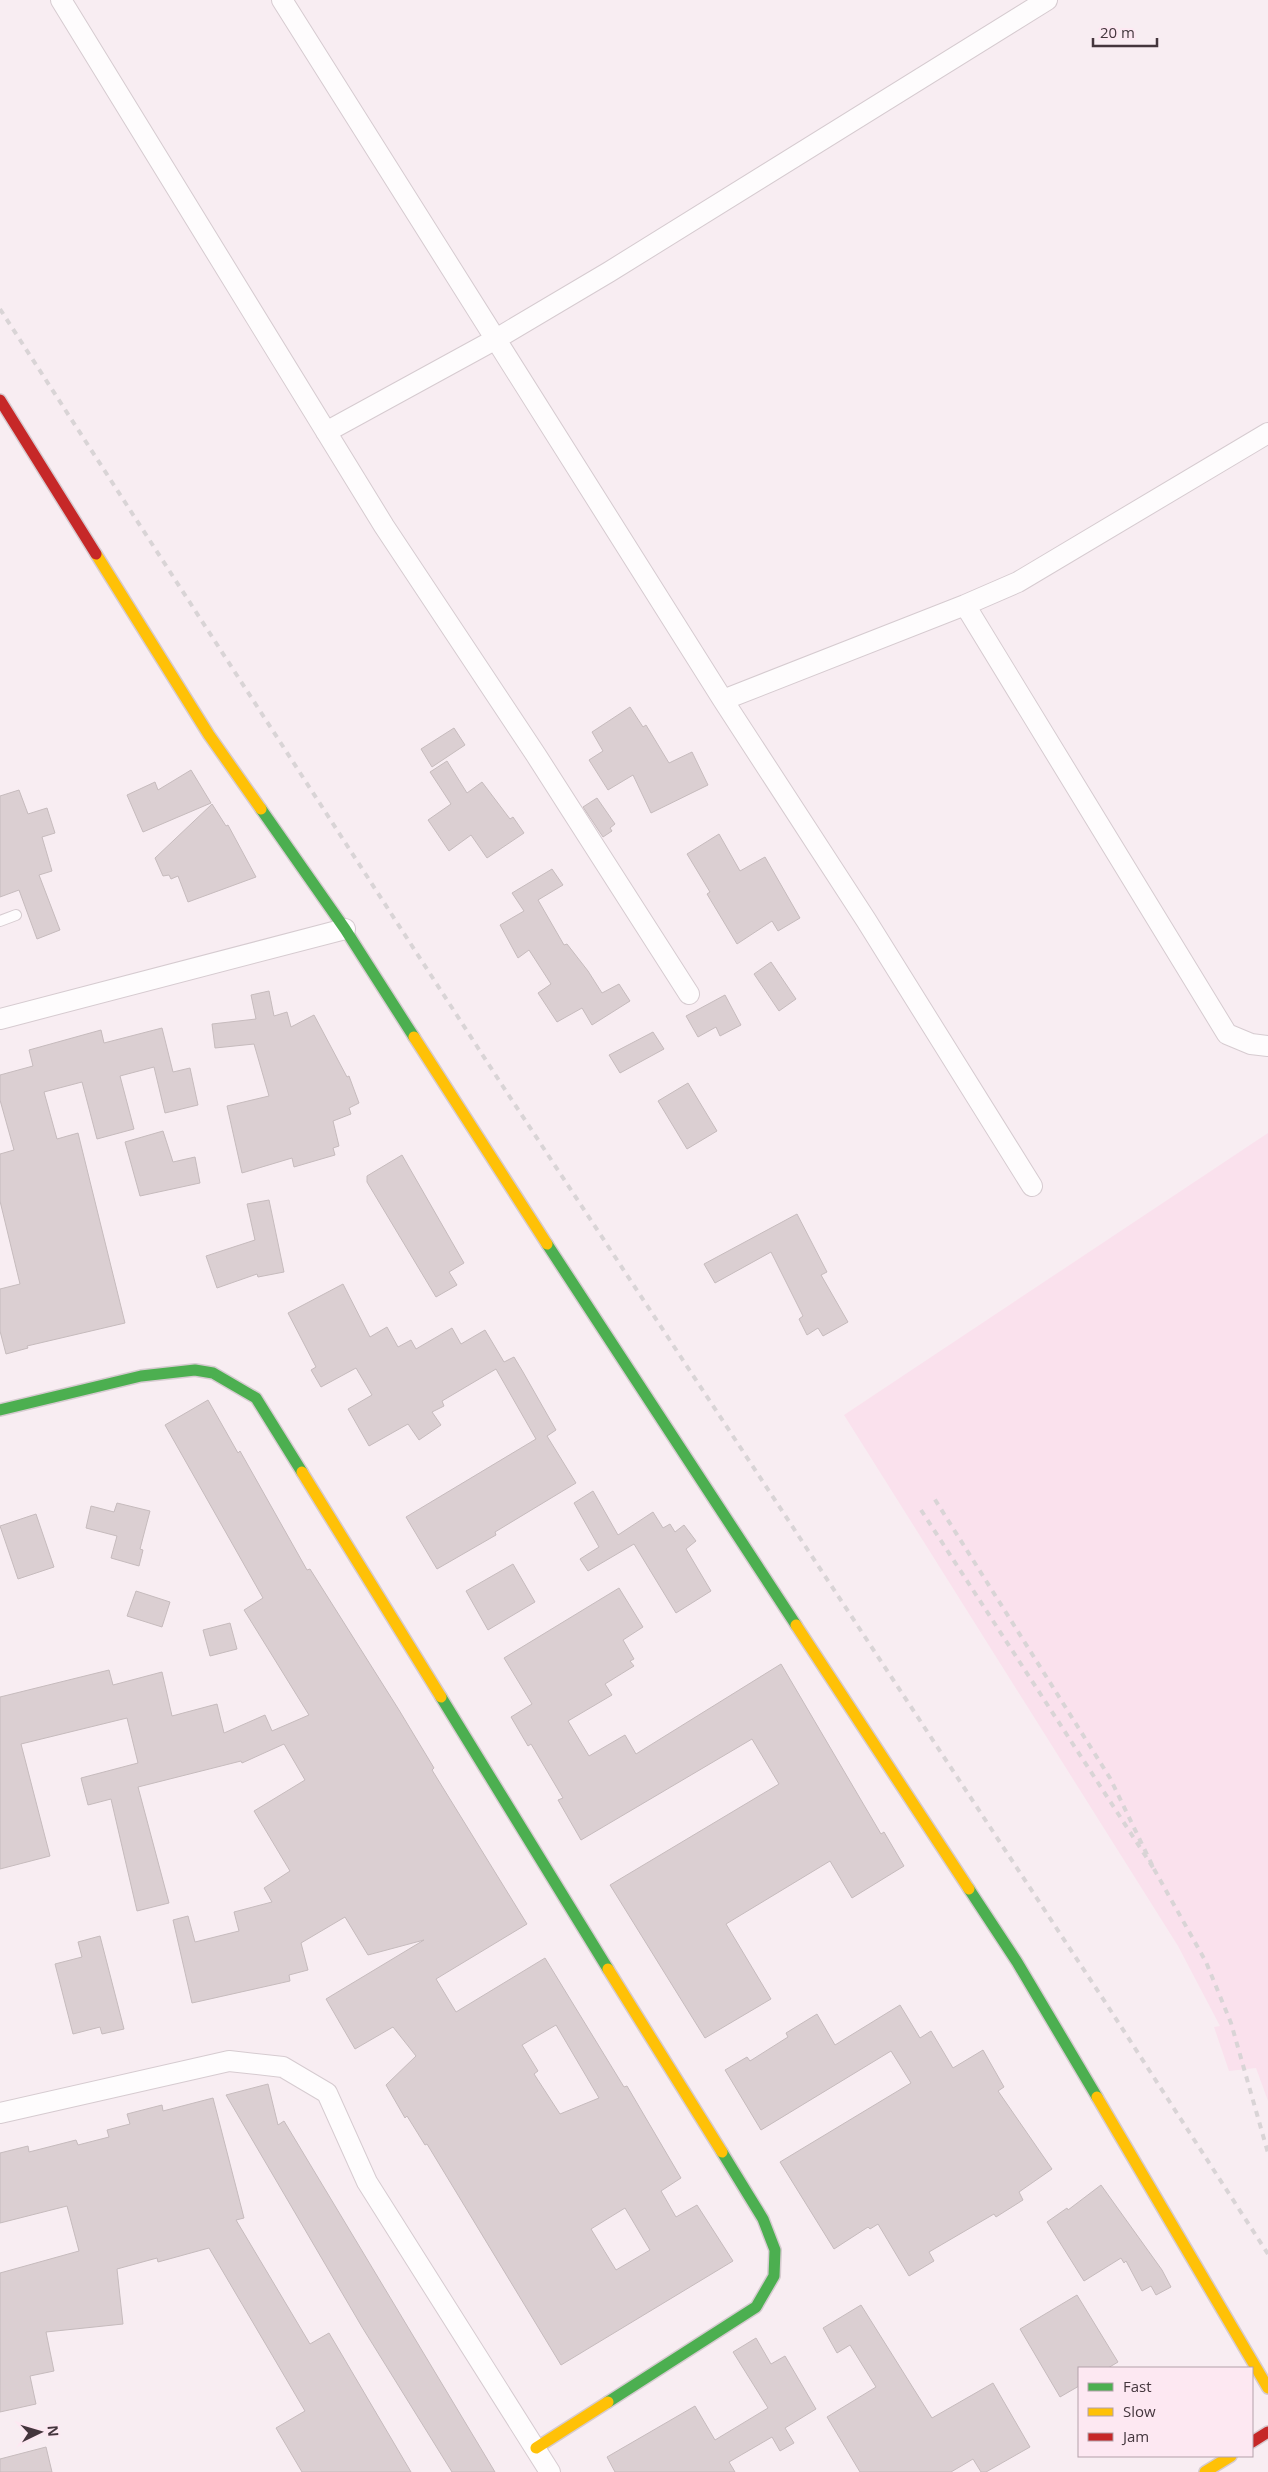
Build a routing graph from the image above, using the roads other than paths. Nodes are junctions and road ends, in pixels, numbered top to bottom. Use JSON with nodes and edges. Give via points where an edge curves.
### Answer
{"nodes":[{"id":1,"x":61,"y":0,"type":"edge"},
{"id":2,"x":282,"y":0,"type":"edge"},
{"id":3,"x":1047,"y":0,"type":"edge"},
{"id":4,"x":496,"y":339,"type":"junction"},
{"id":5,"x":0,"y":400,"type":"edge"},
{"id":6,"x":326,"y":432,"type":"junction"},
{"id":7,"x":1268,"y":433,"type":"edge"},
{"id":8,"x":965,"y":605,"type":"junction"},
{"id":9,"x":723,"y":700,"type":"junction"},
{"id":10,"x":16,"y":916,"type":"dead end"},
{"id":11,"x":0,"y":921,"type":"edge"},
{"id":12,"x":345,"y":929,"type":"junction"},
{"id":13,"x":689,"y":994,"type":"dead end"},
{"id":14,"x":0,"y":1019,"type":"edge"},
{"id":15,"x":1268,"y":1046,"type":"edge"},
{"id":16,"x":1032,"y":1186,"type":"dead end"},
{"id":17,"x":0,"y":1410,"type":"edge"},
{"id":18,"x":0,"y":2113,"type":"edge"},
{"id":19,"x":1268,"y":2388,"type":"edge"},
{"id":20,"x":1268,"y":2432,"type":"edge"},
{"id":21,"x":1253,"y":2441,"type":"edge"},
{"id":22,"x":536,"y":2448,"type":"junction"},
{"id":23,"x":1229,"y":2457,"type":"edge"},
{"id":24,"x":550,"y":2472,"type":"edge"},
{"id":25,"x":1205,"y":2472,"type":"edge"}],
"edges":[{"from":1,"to":6,"type":"street"},
{"from":2,"to":4,"type":"street"},
{"from":3,"to":4,"type":"street"},
{"from":4,"to":6,"type":"street"},
{"from":4,"to":9,"type":"street"},
{"from":5,"to":12,"type":"street","via":[[209,735]]},
{"from":6,"to":13,"type":"street"},
{"from":7,"to":8,"type":"street","via":[[1018,582]]},
{"from":8,"to":9,"type":"street"},
{"from":8,"to":15,"type":"street","via":[[1227,1034],[1251,1044]]},
{"from":9,"to":16,"type":"street","via":[[866,920]]},
{"from":10,"to":11,"type":"lane"},
{"from":12,"to":14,"type":"street"},
{"from":12,"to":19,"type":"street","via":[[1017,1962]]},
{"from":17,"to":22,"type":"street","via":[[88,1387],[176,1371],[212,1372],[256,1398],[763,2219],[775,2250],[774,2276],[756,2307]]},
{"from":18,"to":22,"type":"street","via":[[229,2061],[283,2067],[327,2093],[367,2182]]},
{"from":20,"to":21,"type":"street"},
{"from":22,"to":24,"type":"street"},
{"from":23,"to":25,"type":"street"}]}
